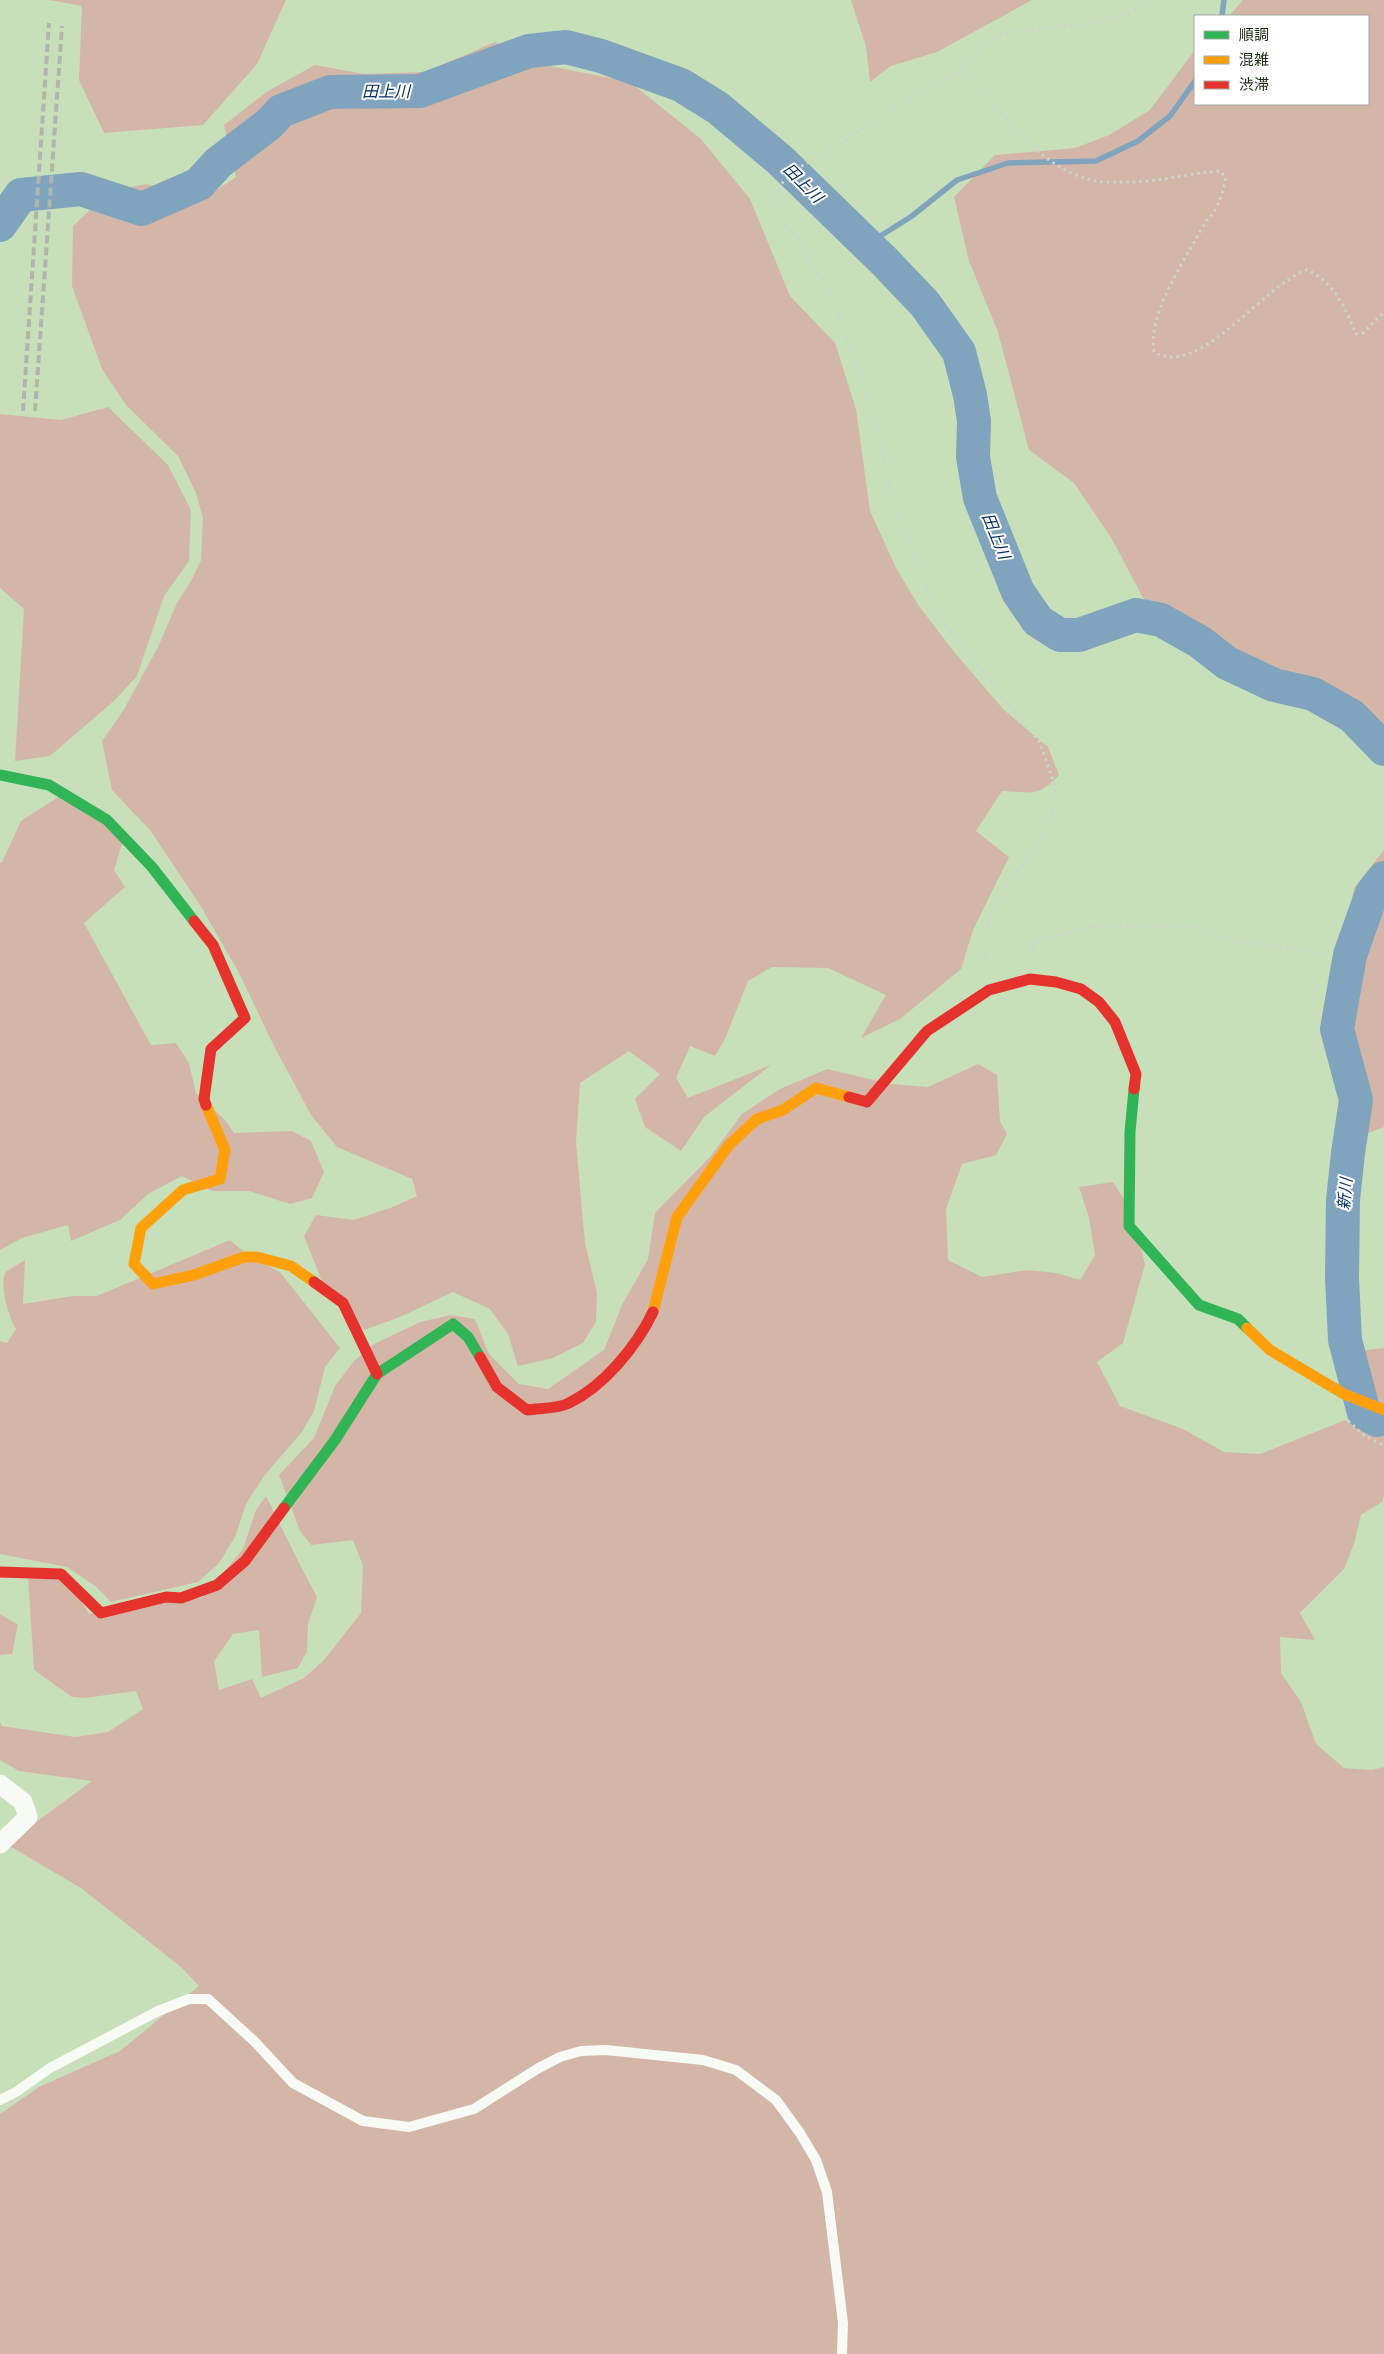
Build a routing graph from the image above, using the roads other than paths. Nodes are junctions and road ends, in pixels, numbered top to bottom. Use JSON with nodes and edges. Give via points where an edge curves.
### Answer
{"nodes":[{"id":1,"x":0,"y":775,"type":"edge"},
{"id":2,"x":377,"y":1374,"type":"junction"},
{"id":3,"x":1384,"y":1410,"type":"edge"},
{"id":4,"x":0,"y":1572,"type":"edge"},
{"id":5,"x":0,"y":1784,"type":"edge"},
{"id":6,"x":0,"y":1844,"type":"edge"},
{"id":7,"x":0,"y":2100,"type":"edge"},
{"id":8,"x":842,"y":2354,"type":"edge"}],
"edges":[{"from":1,"to":2,"type":"street","via":[[49,785],[107,820],[152,868],[213,945],[245,1018],[211,1049],[207,1068],[204,1098],[225,1150],[220,1179],[183,1190],[141,1228],[134,1264],[153,1284],[194,1275],[244,1257],[291,1266],[343,1303]]},
{"from":2,"to":3,"type":"street","via":[[453,1324],[468,1337],[497,1387],[527,1410],[568,1404],[606,1378],[647,1325],[655,1309],[677,1217],[729,1145],[757,1119],[784,1110],[816,1088],[867,1102],[927,1031],[989,990],[1030,979],[1081,989],[1100,1002],[1115,1022],[1136,1074],[1130,1132],[1129,1226],[1200,1305],[1238,1319],[1270,1350],[1344,1394]]},
{"from":2,"to":4,"type":"street","via":[[335,1440],[245,1561],[217,1586],[181,1598],[166,1597],[101,1613],[61,1574]]},
{"from":5,"to":6,"type":"street","via":[[23,1802],[28,1817]]},
{"from":7,"to":8,"type":"lane","via":[[58,2064],[158,2011],[189,1999],[208,1999],[293,2083],[363,2121],[410,2127],[474,2109],[537,2069],[581,2051],[606,2050],[703,2060],[736,2070],[776,2100],[816,2160],[827,2192],[843,2323]]}]}
